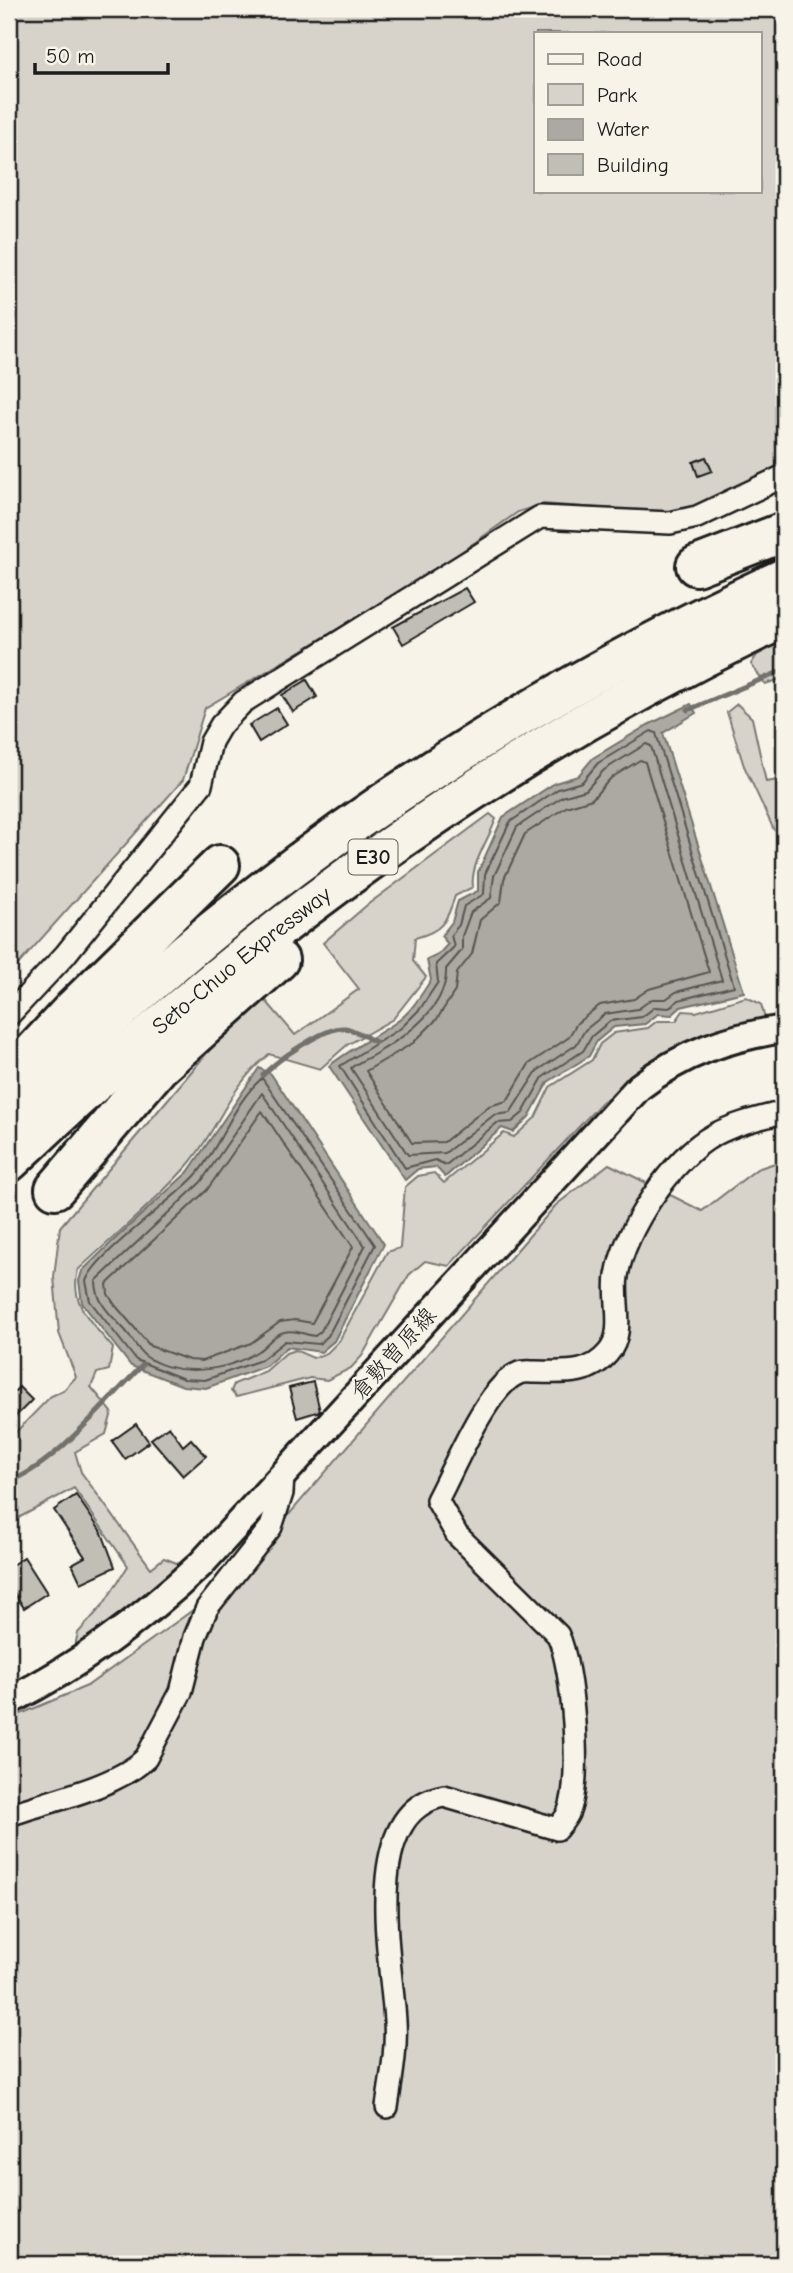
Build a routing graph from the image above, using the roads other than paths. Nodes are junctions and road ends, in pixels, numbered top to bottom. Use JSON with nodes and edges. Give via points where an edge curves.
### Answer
{"nodes":[{"id":1,"x":784,"y":476,"type":"edge"},
{"id":2,"x":784,"y":532,"type":"edge"},
{"id":3,"x":696,"y":566,"type":"dead end"},
{"id":4,"x":784,"y":578,"type":"edge"},
{"id":5,"x":784,"y":618,"type":"edge"},
{"id":6,"x":502,"y":771,"type":"junction"},
{"id":7,"x":220,"y":865,"type":"dead end"},
{"id":8,"x":9,"y":1016,"type":"edge"},
{"id":9,"x":784,"y":1029,"type":"edge"},
{"id":10,"x":9,"y":1078,"type":"edge"},
{"id":11,"x":784,"y":1112,"type":"edge"},
{"id":12,"x":9,"y":1114,"type":"edge"},
{"id":13,"x":9,"y":1162,"type":"edge"},
{"id":14,"x":55,"y":1188,"type":"dead end"},
{"id":15,"x":283,"y":1475,"type":"junction"},
{"id":16,"x":9,"y":1701,"type":"edge"},
{"id":17,"x":9,"y":1815,"type":"edge"},
{"id":18,"x":387,"y":2107,"type":"dead end"}],
"edges":[{"from":1,"to":8,"type":"street","via":[[696,517],[670,523],[540,517],[243,702],[211,742],[201,785],[65,955]]},
{"from":2,"to":3,"type":"highway"},
{"from":4,"to":12,"type":"highway","name":"Seto-Chuo Expressway","number":"E30","via":[[668,634],[560,694],[361,820],[214,929],[80,1045]]},
{"from":5,"to":6,"type":"highway","name":"Seto-Chuo Expressway","number":"E30","via":[[583,721]]},
{"from":6,"to":13,"type":"highway","name":"Seto-Chuo Expressway","number":"E30","via":[[281,924],[156,1026]]},
{"from":6,"to":14,"type":"highway","via":[[159,1067]]},
{"from":7,"to":10,"type":"highway"},
{"from":9,"to":15,"type":"street","name":"倉敷曽原線","via":[[742,1035],[699,1050],[639,1087]]},
{"from":11,"to":18,"type":"street","via":[[714,1135],[659,1187],[627,1243],[617,1276],[618,1324],[611,1350],[596,1367],[520,1373],[499,1388],[437,1500],[457,1535],[558,1635],[570,1678],[575,1787],[569,1813],[557,1829],[444,1796],[425,1800],[402,1825],[385,1879],[386,1951],[396,2023]]},
{"from":15,"to":16,"type":"street","name":"倉敷曽原線","via":[[201,1564],[123,1632]]},
{"from":15,"to":17,"type":"street","via":[[271,1527],[206,1608],[181,1692],[146,1758],[103,1783]]}]}
